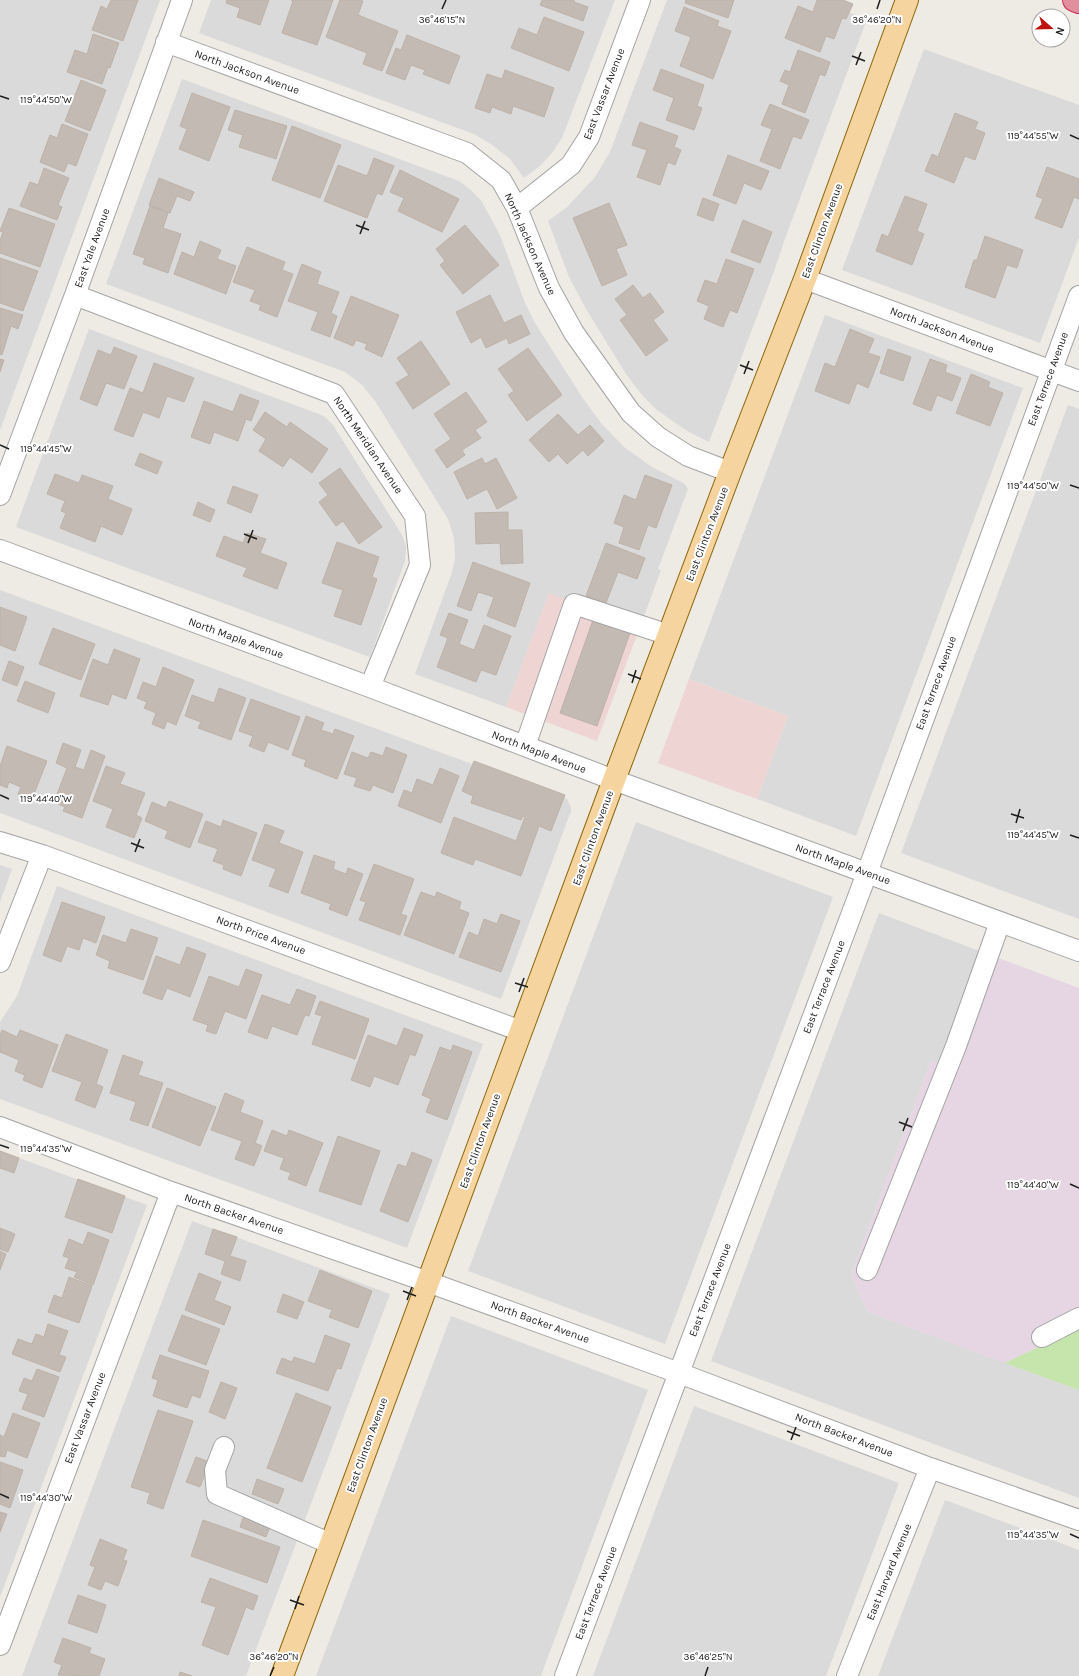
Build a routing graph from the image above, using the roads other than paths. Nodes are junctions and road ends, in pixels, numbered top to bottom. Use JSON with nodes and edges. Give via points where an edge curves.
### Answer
{"nodes":[{"id":1,"x":182,"y":0,"type":"edge"},
{"id":2,"x":640,"y":0,"type":"edge"},
{"id":3,"x":1074,"y":0,"type":"edge"},
{"id":4,"x":906,"y":1,"type":"edge"},
{"id":5,"x":1079,"y":2,"type":"edge"},
{"id":6,"x":166,"y":42,"type":"junction"},
{"id":7,"x":517,"y":208,"type":"junction"},
{"id":8,"x":805,"y":279,"type":"junction"},
{"id":9,"x":75,"y":295,"type":"junction"},
{"id":10,"x":1079,"y":296,"type":"edge"},
{"id":11,"x":1051,"y":371,"type":"junction"},
{"id":12,"x":1079,"y":381,"type":"edge"},
{"id":13,"x":730,"y":472,"type":"junction"},
{"id":14,"x":0,"y":495,"type":"edge"},
{"id":15,"x":0,"y":550,"type":"edge"},
{"id":16,"x":669,"y":635,"type":"junction"},
{"id":17,"x":370,"y":687,"type":"junction"},
{"id":18,"x":525,"y":746,"type":"junction"},
{"id":19,"x":614,"y":780,"type":"junction"},
{"id":20,"x":0,"y":842,"type":"edge"},
{"id":21,"x":42,"y":855,"type":"junction"},
{"id":22,"x":867,"y":872,"type":"junction"},
{"id":23,"x":1000,"y":922,"type":"junction"},
{"id":24,"x":1079,"y":952,"type":"edge"},
{"id":25,"x":0,"y":962,"type":"edge"},
{"id":26,"x":521,"y":1031,"type":"junction"},
{"id":27,"x":0,"y":1127,"type":"edge"},
{"id":28,"x":171,"y":1192,"type":"junction"},
{"id":29,"x":867,"y":1270,"type":"dead end"},
{"id":30,"x":428,"y":1282,"type":"junction"},
{"id":31,"x":1079,"y":1318,"type":"edge"},
{"id":32,"x":1042,"y":1337,"type":"dead end"},
{"id":33,"x":679,"y":1373,"type":"junction"},
{"id":34,"x":224,"y":1446,"type":"dead end"},
{"id":35,"x":930,"y":1468,"type":"junction"},
{"id":36,"x":1079,"y":1520,"type":"edge"},
{"id":37,"x":331,"y":1544,"type":"junction"},
{"id":38,"x":0,"y":1645,"type":"edge"},
{"id":39,"x":282,"y":1676,"type":"edge"},
{"id":40,"x":565,"y":1676,"type":"edge"},
{"id":41,"x":847,"y":1676,"type":"edge"}],
"edges":[{"from":1,"to":6,"type":"street","name":"East Yale Avenue"},
{"from":2,"to":7,"type":"street","name":"East Vassar Avenue","via":[[589,137],[571,165]]},
{"from":3,"to":5,"type":"highway"},
{"from":4,"to":8,"type":"main road","name":"East Clinton Avenue"},
{"from":6,"to":7,"type":"street","name":"North Jackson Avenue","via":[[467,153],[501,180]]},
{"from":6,"to":9,"type":"street","name":"East Yale Avenue"},
{"from":7,"to":13,"type":"street","name":"North Jackson Avenue","via":[[549,288],[574,333],[631,413],[658,437],[688,456]]},
{"from":8,"to":11,"type":"street","name":"North Jackson Avenue"},
{"from":8,"to":13,"type":"main road","name":"East Clinton Avenue"},
{"from":9,"to":14,"type":"street","name":"East Yale Avenue"},
{"from":9,"to":17,"type":"street","name":"North Meridian Avenue","via":[[334,394],[415,516],[420,566]]},
{"from":10,"to":11,"type":"street","name":"East Terrace Avenue"},
{"from":11,"to":12,"type":"street","name":"North Jackson Avenue"},
{"from":11,"to":22,"type":"street","name":"East Terrace Avenue"},
{"from":13,"to":16,"type":"main road","name":"East Clinton Avenue"},
{"from":15,"to":17,"type":"street","name":"North Maple Avenue"},
{"from":16,"to":18,"type":"street","via":[[574,604]]},
{"from":16,"to":19,"type":"main road","name":"East Clinton Avenue"},
{"from":17,"to":18,"type":"street","name":"North Maple Avenue"},
{"from":18,"to":19,"type":"street","name":"North Maple Avenue"},
{"from":19,"to":22,"type":"street","name":"North Maple Avenue"},
{"from":19,"to":26,"type":"main road","name":"East Clinton Avenue"},
{"from":20,"to":21,"type":"street","name":"North Price Avenue"},
{"from":21,"to":25,"type":"street"},
{"from":21,"to":26,"type":"street","name":"North Price Avenue"},
{"from":22,"to":23,"type":"street","name":"North Maple Avenue"},
{"from":22,"to":33,"type":"street","name":"East Terrace Avenue"},
{"from":23,"to":24,"type":"street","name":"North Maple Avenue"},
{"from":23,"to":29,"type":"street","via":[[956,1046]]},
{"from":26,"to":30,"type":"main road","name":"East Clinton Avenue"},
{"from":27,"to":28,"type":"street","name":"North Backer Avenue"},
{"from":28,"to":30,"type":"street","name":"North Backer Avenue"},
{"from":28,"to":38,"type":"street","name":"East Vassar Avenue"},
{"from":30,"to":33,"type":"street","name":"North Backer Avenue"},
{"from":30,"to":37,"type":"main road","name":"East Clinton Avenue"},
{"from":31,"to":32,"type":"street"},
{"from":33,"to":35,"type":"street","name":"North Backer Avenue"},
{"from":33,"to":40,"type":"street","name":"East Terrace Avenue"},
{"from":34,"to":37,"type":"street","via":[[215,1470],[217,1494]]},
{"from":35,"to":36,"type":"street","name":"North Backer Avenue"},
{"from":35,"to":41,"type":"street","name":"East Harvard Avenue"},
{"from":37,"to":39,"type":"main road","name":"East Clinton Avenue"}]}
